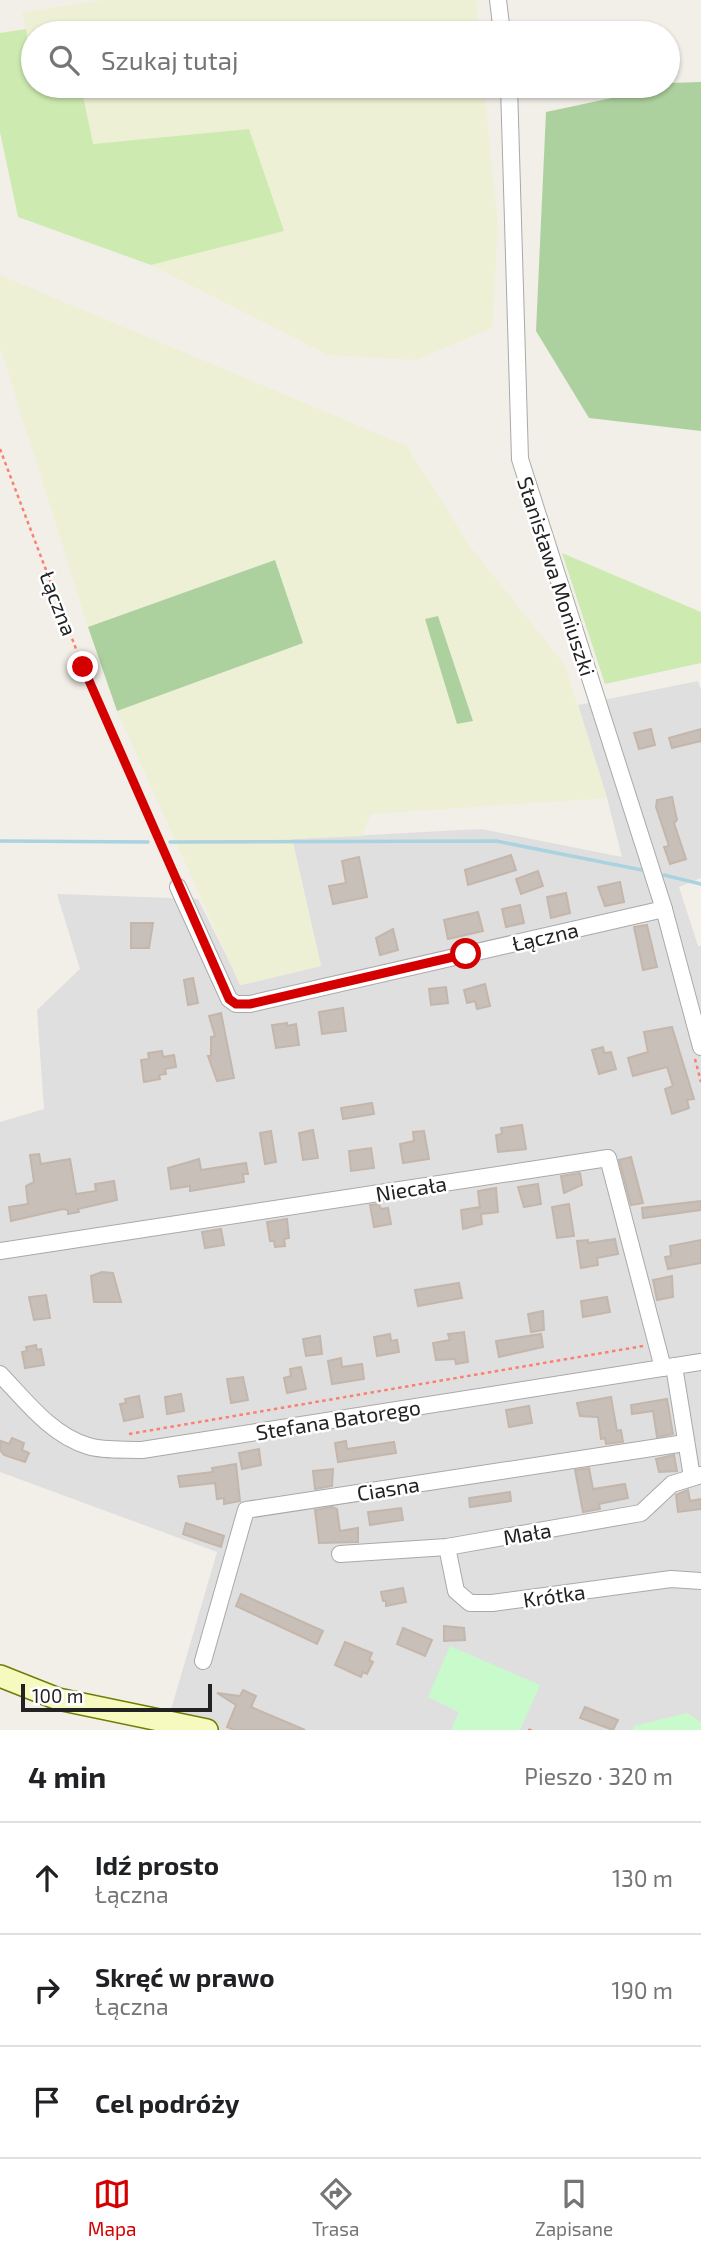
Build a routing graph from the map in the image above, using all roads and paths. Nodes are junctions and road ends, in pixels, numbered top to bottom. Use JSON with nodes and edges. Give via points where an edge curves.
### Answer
{"nodes":[{"id":1,"x":498,"y":0,"type":"edge"},
{"id":2,"x":501,"y":21,"type":"edge"},
{"id":3,"x":509,"y":98,"type":"edge"},
{"id":4,"x":0,"y":449,"type":"edge"},
{"id":5,"x":178,"y":887,"type":"joint"},
{"id":6,"x":664,"y":909,"type":"junction"},
{"id":7,"x":701,"y":1047,"type":"edge"},
{"id":8,"x":0,"y":1251,"type":"edge"},
{"id":9,"x":701,"y":1362,"type":"edge"},
{"id":10,"x":666,"y":1363,"type":"junction"},
{"id":11,"x":0,"y":1374,"type":"edge"},
{"id":12,"x":127,"y":1435,"type":"dead end"},
{"id":13,"x":685,"y":1443,"type":"junction"},
{"id":14,"x":696,"y":1476,"type":"edge"},
{"id":15,"x":447,"y":1546,"type":"junction"},
{"id":16,"x":340,"y":1555,"type":"dead end"},
{"id":17,"x":701,"y":1581,"type":"edge"},
{"id":18,"x":204,"y":1661,"type":"dead end"},
{"id":19,"x":0,"y":1676,"type":"edge"},
{"id":20,"x":207,"y":1730,"type":"edge"},
{"id":21,"x":528,"y":1730,"type":"edge"},
{"id":22,"x":534,"y":1730,"type":"edge"}],
"edges":[{"from":1,"to":2,"type":"street"},
{"from":3,"to":6,"type":"street","name":"Stanisława Moniuszki","via":[[520,459]]},
{"from":4,"to":5,"type":"path","name":"Łączna","via":[[92,691]]},
{"from":5,"to":6,"type":"street","name":"Łączna","via":[[229,999],[236,1004]]},
{"from":6,"to":7,"type":"street","name":"Stanisława Moniuszki"},
{"from":8,"to":10,"type":"street","name":"Niecała","via":[[608,1158]]},
{"from":9,"to":10,"type":"street","name":"Stefana Batorego"},
{"from":10,"to":11,"type":"street","name":"Stefana Batorego","via":[[142,1450],[88,1446],[33,1410]]},
{"from":10,"to":12,"type":"path","via":[[653,1349],[643,1346]]},
{"from":10,"to":13,"type":"street"},
{"from":13,"to":14,"type":"street"},
{"from":13,"to":18,"type":"street","name":"Ciasna","via":[[246,1510]]},
{"from":14,"to":15,"type":"street","name":"Mała","via":[[672,1484],[641,1513]]},
{"from":15,"to":16,"type":"street","name":"Mała"},
{"from":15,"to":17,"type":"street","name":"Krótka","via":[[456,1591],[470,1603],[671,1579]]},
{"from":19,"to":20,"type":"street","via":[[67,1701]]},
{"from":21,"to":22,"type":"path"}]}
